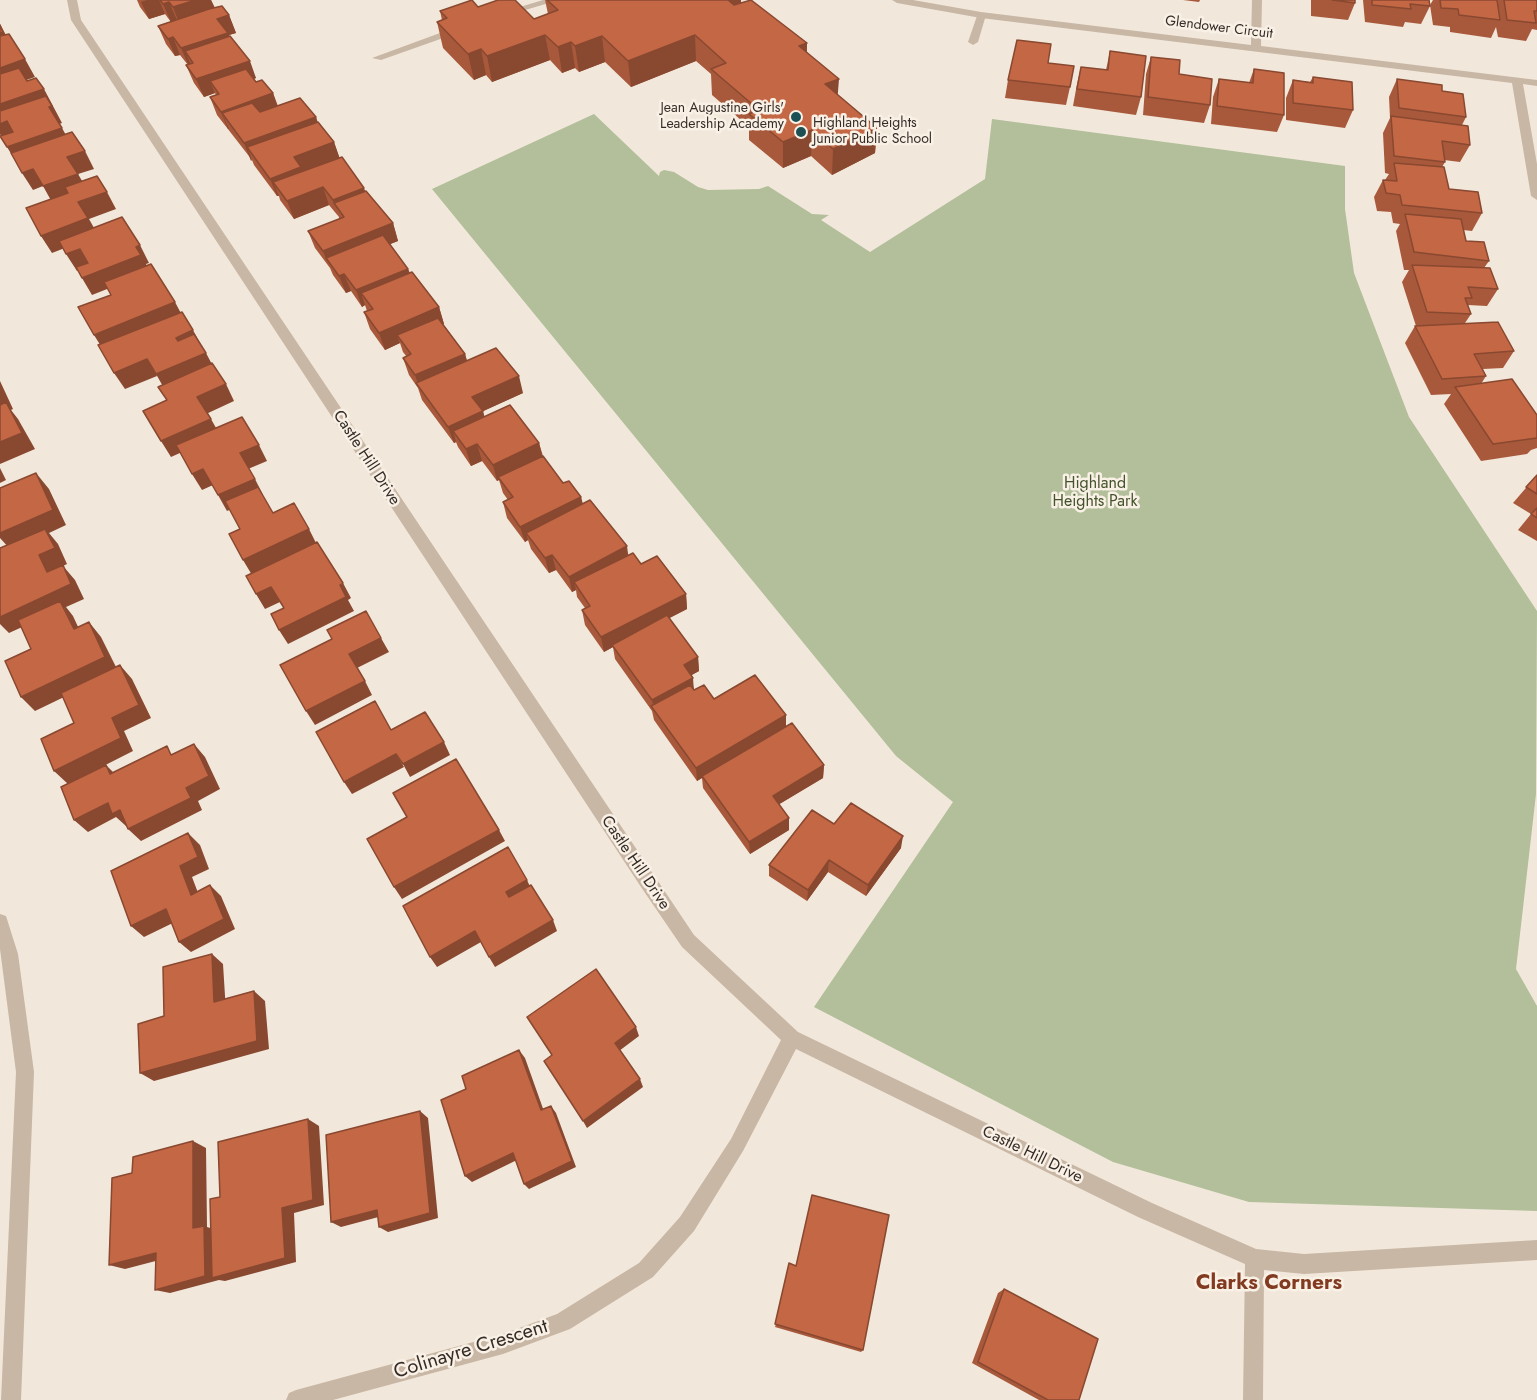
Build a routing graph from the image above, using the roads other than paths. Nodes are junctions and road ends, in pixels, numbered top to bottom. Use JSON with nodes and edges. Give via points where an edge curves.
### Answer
{"nodes":[{"id":1,"x":72,"y":0,"type":"edge"},
{"id":2,"x":554,"y":0,"type":"edge"},
{"id":3,"x":897,"y":0,"type":"edge"},
{"id":4,"x":1257,"y":0,"type":"edge"},
{"id":5,"x":981,"y":15,"type":"junction"},
{"id":6,"x":495,"y":17,"type":"edge"},
{"id":7,"x":473,"y":24,"type":"edge"},
{"id":8,"x":973,"y":42,"type":"dead end"},
{"id":9,"x":1256,"y":47,"type":"junction"},
{"id":10,"x":377,"y":58,"type":"dead end"},
{"id":11,"x":1517,"y":81,"type":"junction"},
{"id":12,"x":1537,"y":84,"type":"edge"},
{"id":13,"x":1537,"y":196,"type":"edge"},
{"id":14,"x":0,"y":922,"type":"edge"},
{"id":15,"x":792,"y":1038,"type":"junction"},
{"id":16,"x":1537,"y":1250,"type":"edge"},
{"id":17,"x":1255,"y":1259,"type":"junction"},
{"id":18,"x":12,"y":1400,"type":"edge"},
{"id":19,"x":296,"y":1400,"type":"edge"},
{"id":20,"x":1253,"y":1400,"type":"edge"}],
"edges":[{"from":1,"to":15,"type":"street","name":"Castle Hill Drive","via":[[76,20],[654,892],[688,941]]},
{"from":2,"to":6,"type":"street"},
{"from":3,"to":5,"type":"street","name":"Glendower Circuit"},
{"from":4,"to":9,"type":"street"},
{"from":5,"to":8,"type":"street"},
{"from":5,"to":9,"type":"street","name":"Glendower Circuit"},
{"from":7,"to":10,"type":"street"},
{"from":9,"to":11,"type":"street","name":"Glendower Circuit"},
{"from":11,"to":12,"type":"street","name":"Glendower Circuit"},
{"from":11,"to":13,"type":"street"},
{"from":14,"to":18,"type":"street","via":[[10,954],[25,1072]]},
{"from":15,"to":17,"type":"street","name":"Castle Hill Drive","via":[[1145,1210]]},
{"from":15,"to":19,"type":"street","name":"Colinayre Crescent","via":[[731,1155],[687,1224],[646,1270],[563,1322],[503,1344]]},
{"from":16,"to":17,"type":"street","name":"Castle Hill Drive","via":[[1304,1264]]},
{"from":17,"to":20,"type":"street"}]}
